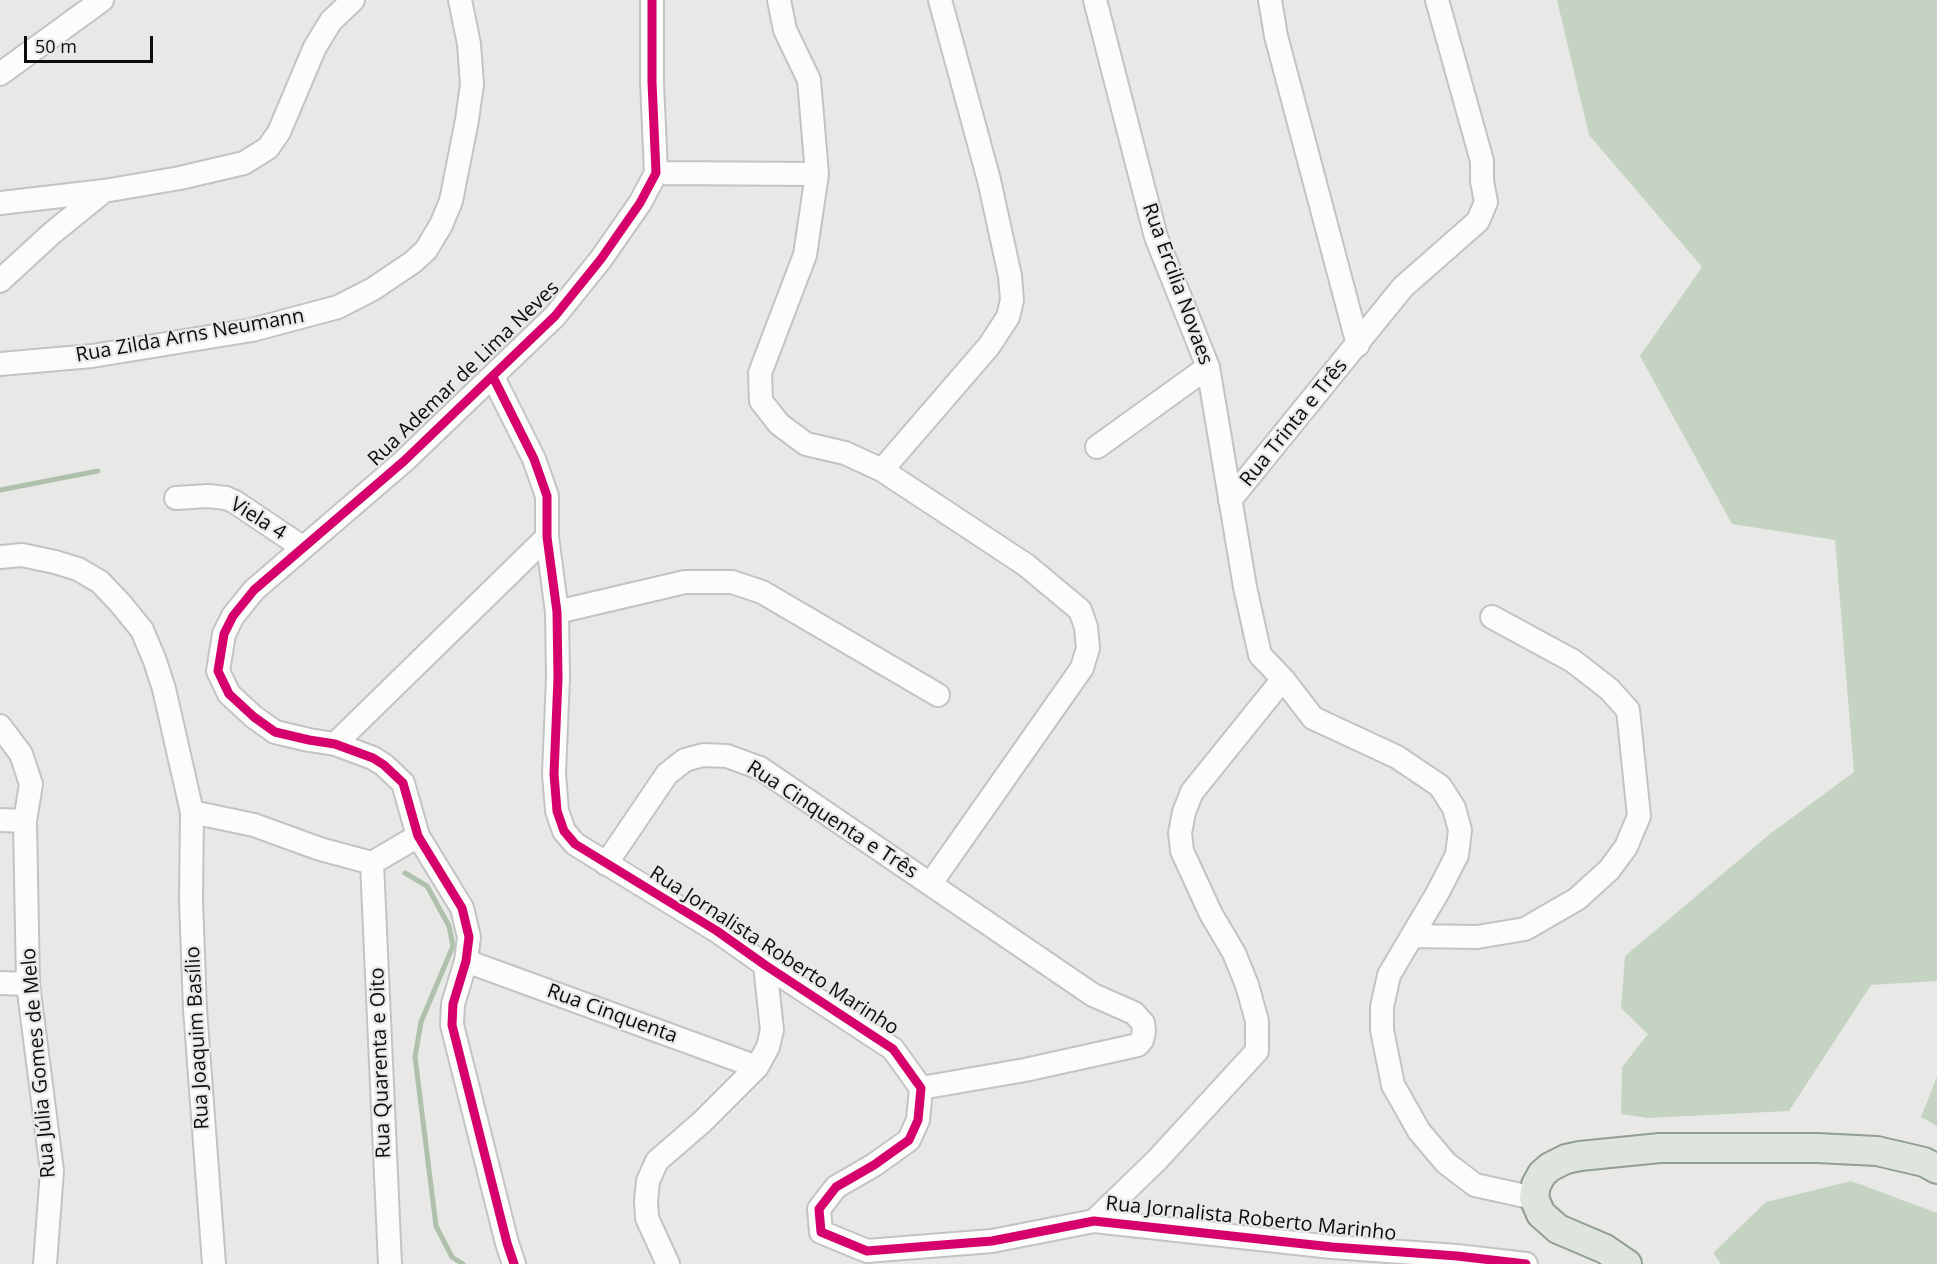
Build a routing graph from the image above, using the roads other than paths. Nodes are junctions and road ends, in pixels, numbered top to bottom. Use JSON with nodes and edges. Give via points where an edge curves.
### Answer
{"nodes":[{"id":1,"x":102,"y":0,"type":"edge"},
{"id":2,"x":352,"y":0,"type":"edge"},
{"id":3,"x":460,"y":0,"type":"edge"},
{"id":4,"x":652,"y":0,"type":"edge"},
{"id":5,"x":779,"y":0,"type":"edge"},
{"id":6,"x":940,"y":0,"type":"edge"},
{"id":7,"x":1095,"y":0,"type":"edge"},
{"id":8,"x":1270,"y":0,"type":"edge"},
{"id":9,"x":1437,"y":0,"type":"edge"},
{"id":10,"x":0,"y":74,"type":"edge"},
{"id":11,"x":656,"y":173,"type":"junction"},
{"id":12,"x":817,"y":174,"type":"junction"},
{"id":13,"x":104,"y":191,"type":"junction"},
{"id":14,"x":0,"y":203,"type":"edge"},
{"id":15,"x":0,"y":281,"type":"edge"},
{"id":16,"x":1358,"y":345,"type":"junction"},
{"id":17,"x":0,"y":364,"type":"edge"},
{"id":18,"x":1208,"y":367,"type":"junction"},
{"id":19,"x":494,"y":377,"type":"junction"},
{"id":20,"x":1097,"y":447,"type":"dead end"},
{"id":21,"x":882,"y":470,"type":"junction"},
{"id":22,"x":176,"y":498,"type":"dead end"},
{"id":23,"x":1230,"y":500,"type":"junction"},
{"id":24,"x":547,"y":537,"type":"junction"},
{"id":25,"x":302,"y":547,"type":"junction"},
{"id":26,"x":0,"y":556,"type":"edge"},
{"id":27,"x":556,"y":612,"type":"junction"},
{"id":28,"x":1492,"y":617,"type":"dead end"},
{"id":29,"x":1282,"y":679,"type":"junction"},
{"id":30,"x":938,"y":695,"type":"dead end"},
{"id":31,"x":0,"y":726,"type":"edge"},
{"id":32,"x":335,"y":744,"type":"junction"},
{"id":33,"x":192,"y":812,"type":"junction"},
{"id":34,"x":0,"y":820,"type":"edge"},
{"id":35,"x":25,"y":821,"type":"junction"},
{"id":36,"x":418,"y":836,"type":"junction"},
{"id":37,"x":372,"y":863,"type":"junction"},
{"id":38,"x":606,"y":864,"type":"junction"},
{"id":39,"x":931,"y":883,"type":"junction"},
{"id":40,"x":1412,"y":936,"type":"junction"},
{"id":41,"x":466,"y":961,"type":"junction"},
{"id":42,"x":765,"y":965,"type":"junction"},
{"id":43,"x":0,"y":983,"type":"edge"},
{"id":44,"x":28,"y":984,"type":"junction"},
{"id":45,"x":757,"y":1067,"type":"junction"},
{"id":46,"x":921,"y":1088,"type":"junction"},
{"id":47,"x":1937,"y":1169,"type":"edge"},
{"id":48,"x":1534,"y":1198,"type":"junction"},
{"id":49,"x":1095,"y":1221,"type":"junction"},
{"id":50,"x":45,"y":1264,"type":"edge"},
{"id":51,"x":214,"y":1264,"type":"edge"},
{"id":52,"x":390,"y":1264,"type":"edge"},
{"id":53,"x":514,"y":1264,"type":"edge"},
{"id":54,"x":668,"y":1264,"type":"edge"},
{"id":55,"x":1526,"y":1264,"type":"edge"},
{"id":56,"x":1627,"y":1264,"type":"edge"}],
"edges":[{"from":1,"to":10,"type":"street"},
{"from":2,"to":13,"type":"street","via":[[315,47],[279,132],[268,148],[244,163]]},
{"from":3,"to":17,"type":"street","name":"Rua Zilda Arns Neumann","via":[[472,84],[467,120],[451,201],[436,234],[413,262],[338,307],[275,324],[92,356]]},
{"from":4,"to":11,"type":"street"},
{"from":5,"to":12,"type":"street","via":[[785,30],[809,80]]},
{"from":6,"to":21,"type":"street","via":[[989,180],[1012,300],[1008,317],[989,346]]},
{"from":7,"to":18,"type":"street","name":"Rua Ercilia Novaes","via":[[1156,237]]},
{"from":8,"to":16,"type":"street","via":[[1276,36]]},
{"from":9,"to":16,"type":"street","name":"Rua Trinta e Três","via":[[1482,161],[1486,202],[1478,221],[1404,287]]},
{"from":11,"to":12,"type":"street"},
{"from":11,"to":19,"type":"street","name":"Rua Ademar de Lima Neves","via":[[601,259],[555,316]]},
{"from":12,"to":21,"type":"street","via":[[805,255],[760,374],[761,401],[779,424],[806,444],[845,453]]},
{"from":13,"to":14,"type":"street"},
{"from":13,"to":15,"type":"street"},
{"from":16,"to":23,"type":"street","name":"Rua Trinta e Três"},
{"from":18,"to":20,"type":"street"},
{"from":18,"to":23,"type":"street","name":"Rua Ercilia Novaes"},
{"from":19,"to":24,"type":"street","name":"Rua Jornalista Roberto Marinho","via":[[543,483]]},
{"from":19,"to":25,"type":"street","name":"Rua Ademar de Lima Neves","via":[[404,461]]},
{"from":21,"to":39,"type":"street","name":"Rua Cinquenta e Três","via":[[1026,565],[1080,610],[1086,627],[1088,648],[1082,668]]},
{"from":22,"to":25,"type":"street","name":"Viela 4","via":[[208,496],[235,501]]},
{"from":23,"to":29,"type":"street","name":"Rua Ercilia Novaes","via":[[1260,655]]},
{"from":24,"to":27,"type":"street","name":"Rua Jornalista Roberto Marinho"},
{"from":24,"to":32,"type":"street"},
{"from":25,"to":32,"type":"street","name":"Rua Ademar de Lima Neves","via":[[261,583],[233,616],[224,634],[218,671],[230,694],[275,732]]},
{"from":26,"to":33,"type":"street","name":"Rua Joaquim Basílio","via":[[22,555],[78,569],[100,582],[142,630],[164,689]]},
{"from":27,"to":30,"type":"street","via":[[685,582],[732,582],[762,592]]},
{"from":27,"to":38,"type":"street","name":"Rua Jornalista Roberto Marinho","via":[[557,812],[574,844]]},
{"from":28,"to":40,"type":"street","via":[[1573,661],[1609,689],[1628,710],[1639,816],[1626,847],[1609,870],[1577,899],[1525,930],[1477,937]]},
{"from":29,"to":40,"type":"street","name":"Rua Ercilia Novaes","via":[[1313,718],[1397,758],[1440,786],[1454,808],[1460,830],[1457,855]]},
{"from":29,"to":49,"type":"street","via":[[1192,792],[1180,833],[1182,851],[1247,985],[1257,1021],[1257,1051]]},
{"from":31,"to":35,"type":"street","name":"Rua Júlia Gomes de Melo","via":[[21,754],[31,784]]},
{"from":32,"to":36,"type":"street","name":"Rua Ademar de Lima Neves","via":[[373,758],[403,783]]},
{"from":33,"to":37,"type":"street","via":[[254,825]]},
{"from":33,"to":51,"type":"street","name":"Rua Joaquim Basílio","via":[[195,1009]]},
{"from":34,"to":35,"type":"street"},
{"from":35,"to":44,"type":"street","name":"Rua Júlia Gomes de Melo"},
{"from":36,"to":37,"type":"street"},
{"from":36,"to":41,"type":"street","name":"Rua Ademar de Lima Neves","via":[[462,908],[469,937]]},
{"from":37,"to":52,"type":"street","name":"Rua Quarenta e Oito"},
{"from":38,"to":39,"type":"street","name":"Rua Cinquenta e Três","via":[[666,774],[685,760],[703,755],[727,756],[760,768]]},
{"from":38,"to":42,"type":"street","name":"Rua Jornalista Roberto Marinho"},
{"from":39,"to":46,"type":"street","via":[[1093,995],[1140,1017],[1144,1031],[1138,1045]]},
{"from":40,"to":48,"type":"street","name":"Rua Ercilia Novaes","via":[[1389,975],[1382,1007],[1382,1030],[1394,1085],[1419,1131],[1446,1163],[1475,1185]]},
{"from":41,"to":45,"type":"street","name":"Rua Cinquenta"},
{"from":41,"to":53,"type":"street","name":"Rua Ademar de Lima Neves","via":[[453,1004],[452,1025]]},
{"from":42,"to":45,"type":"street","via":[[772,1030]]},
{"from":42,"to":46,"type":"street","name":"Rua Jornalista Roberto Marinho","via":[[893,1049]]},
{"from":43,"to":44,"type":"street"},
{"from":44,"to":50,"type":"street","name":"Rua Júlia Gomes de Melo","via":[[52,1171]]},
{"from":45,"to":54,"type":"street","via":[[657,1161],[645,1200],[647,1218]]},
{"from":46,"to":49,"type":"street","name":"Rua Jornalista Roberto Marinho","via":[[918,1120],[909,1140],[836,1187],[819,1209],[821,1232],[867,1251],[992,1241]]},
{"from":47,"to":48,"type":"main road","via":[[1877,1151],[1660,1148],[1557,1162],[1542,1174]]},
{"from":48,"to":56,"type":"main road","via":[[1541,1214],[1558,1229],[1605,1249]]},
{"from":49,"to":55,"type":"street","name":"Rua Jornalista Roberto Marinho"}]}
